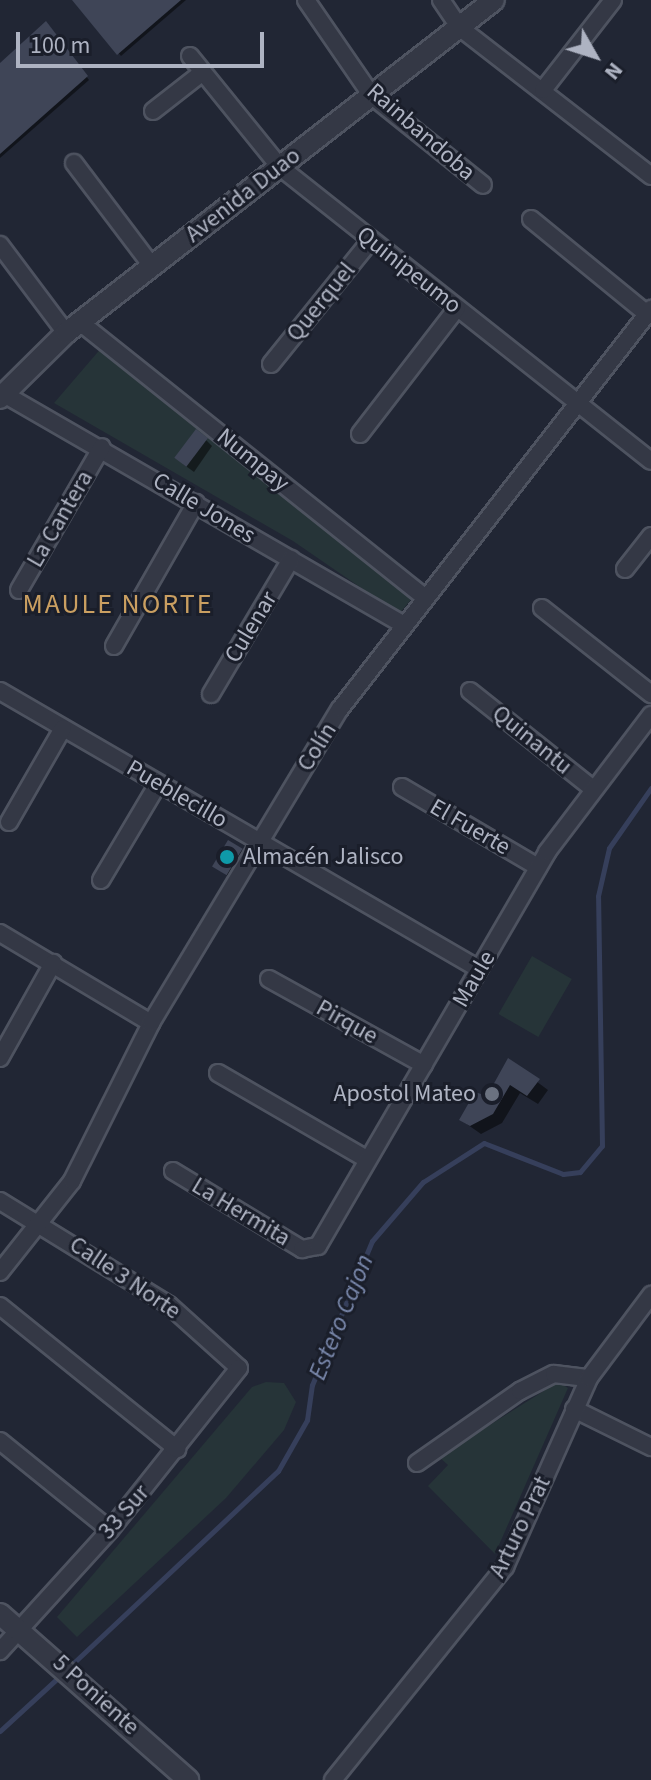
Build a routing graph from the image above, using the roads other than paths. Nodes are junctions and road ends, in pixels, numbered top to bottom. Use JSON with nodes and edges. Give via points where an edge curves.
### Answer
{"nodes":[{"id":1,"x":306,"y":0,"type":"edge"},
{"id":2,"x":441,"y":0,"type":"edge"},
{"id":3,"x":494,"y":0,"type":"edge"},
{"id":4,"x":613,"y":0,"type":"edge"},
{"id":5,"x":459,"y":27,"type":"junction"},
{"id":6,"x":190,"y":56,"type":"dead end"},
{"id":7,"x":203,"y":72,"type":"junction"},
{"id":8,"x":543,"y":90,"type":"junction"},
{"id":9,"x":372,"y":96,"type":"junction"},
{"id":10,"x":153,"y":111,"type":"dead end"},
{"id":11,"x":74,"y":163,"type":"dead end"},
{"id":12,"x":280,"y":167,"type":"junction"},
{"id":13,"x":651,"y":176,"type":"edge"},
{"id":14,"x":483,"y":185,"type":"dead end"},
{"id":15,"x":531,"y":219,"type":"dead end"},
{"id":16,"x":371,"y":240,"type":"junction"},
{"id":17,"x":0,"y":245,"type":"edge"},
{"id":18,"x":152,"y":266,"type":"junction"},
{"id":19,"x":457,"y":308,"type":"junction"},
{"id":20,"x":649,"y":312,"type":"edge"},
{"id":21,"x":74,"y":328,"type":"junction"},
{"id":22,"x":271,"y":364,"type":"dead end"},
{"id":23,"x":2,"y":396,"type":"edge"},
{"id":24,"x":577,"y":403,"type":"junction"},
{"id":25,"x":360,"y":434,"type":"dead end"},
{"id":26,"x":102,"y":447,"type":"junction"},
{"id":27,"x":651,"y":461,"type":"edge"},
{"id":28,"x":196,"y":503,"type":"junction"},
{"id":29,"x":651,"y":536,"type":"edge"},
{"id":30,"x":291,"y":559,"type":"junction"},
{"id":31,"x":625,"y":569,"type":"dead end"},
{"id":32,"x":19,"y":590,"type":"dead end"},
{"id":33,"x":425,"y":598,"type":"junction"},
{"id":34,"x":542,"y":608,"type":"dead end"},
{"id":35,"x":403,"y":624,"type":"junction"},
{"id":36,"x":114,"y":646,"type":"dead end"},
{"id":37,"x":0,"y":691,"type":"edge"},
{"id":38,"x":470,"y":691,"type":"dead end"},
{"id":39,"x":211,"y":694,"type":"dead end"},
{"id":40,"x":651,"y":694,"type":"edge"},
{"id":41,"x":651,"y":715,"type":"edge"},
{"id":42,"x":63,"y":728,"type":"junction"},
{"id":43,"x":158,"y":784,"type":"junction"},
{"id":44,"x":402,"y":787,"type":"dead end"},
{"id":45,"x":593,"y":789,"type":"junction"},
{"id":46,"x":9,"y":822,"type":"dead end"},
{"id":47,"x":259,"y":841,"type":"junction"},
{"id":48,"x":538,"y":867,"type":"junction"},
{"id":49,"x":101,"y":880,"type":"dead end"},
{"id":50,"x":0,"y":933,"type":"edge"},
{"id":51,"x":53,"y":963,"type":"junction"},
{"id":52,"x":479,"y":969,"type":"junction"},
{"id":53,"x":269,"y":979,"type":"dead end"},
{"id":54,"x":151,"y":1023,"type":"junction"},
{"id":55,"x":0,"y":1058,"type":"edge"},
{"id":56,"x":424,"y":1065,"type":"junction"},
{"id":57,"x":218,"y":1073,"type":"dead end"},
{"id":58,"x":368,"y":1160,"type":"junction"},
{"id":59,"x":173,"y":1171,"type":"dead end"},
{"id":60,"x":0,"y":1201,"type":"edge"},
{"id":61,"x":41,"y":1223,"type":"junction"},
{"id":62,"x":310,"y":1251,"type":"joint"},
{"id":63,"x":0,"y":1272,"type":"edge"},
{"id":64,"x":651,"y":1295,"type":"edge"},
{"id":65,"x":0,"y":1306,"type":"edge"},
{"id":66,"x":239,"y":1368,"type":"joint"},
{"id":67,"x":589,"y":1378,"type":"junction"},
{"id":68,"x":574,"y":1409,"type":"junction"},
{"id":69,"x":0,"y":1441,"type":"edge"},
{"id":70,"x":651,"y":1447,"type":"edge"},
{"id":71,"x":177,"y":1449,"type":"junction"},
{"id":72,"x":417,"y":1463,"type":"dead end"},
{"id":73,"x":110,"y":1530,"type":"junction"},
{"id":74,"x":0,"y":1614,"type":"edge"},
{"id":75,"x":19,"y":1628,"type":"junction"},
{"id":76,"x":0,"y":1651,"type":"edge"},
{"id":77,"x":188,"y":1780,"type":"edge"},
{"id":78,"x":333,"y":1780,"type":"edge"}],
"edges":[{"from":1,"to":9,"type":"street","name":"Rainbandoba"},
{"from":2,"to":5,"type":"street"},
{"from":3,"to":5,"type":"street","name":"Avenida Duao"},
{"from":4,"to":8,"type":"street"},
{"from":5,"to":8,"type":"street"},
{"from":5,"to":9,"type":"street","name":"Avenida Duao"},
{"from":6,"to":7,"type":"street","name":"Quinipeumo"},
{"from":7,"to":10,"type":"street"},
{"from":7,"to":12,"type":"street","name":"Quinipeumo"},
{"from":8,"to":13,"type":"street"},
{"from":9,"to":12,"type":"street","name":"Avenida Duao"},
{"from":9,"to":14,"type":"street","name":"Rainbandoba"},
{"from":11,"to":18,"type":"street"},
{"from":12,"to":16,"type":"street","name":"Quinipeumo"},
{"from":12,"to":18,"type":"street","name":"Avenida Duao"},
{"from":15,"to":20,"type":"street"},
{"from":16,"to":19,"type":"street","name":"Quinipeumo"},
{"from":16,"to":22,"type":"street","name":"Querquel"},
{"from":17,"to":21,"type":"street","name":"Numpay"},
{"from":18,"to":21,"type":"street","name":"Avenida Duao"},
{"from":19,"to":24,"type":"street","name":"Quinipeumo"},
{"from":19,"to":25,"type":"street"},
{"from":20,"to":24,"type":"street","name":"Colín"},
{"from":21,"to":23,"type":"street","name":"Avenida Duao"},
{"from":21,"to":33,"type":"street","name":"Numpay"},
{"from":23,"to":26,"type":"street","name":"Calle Jones"},
{"from":24,"to":27,"type":"street","name":"Quinipeumo"},
{"from":24,"to":33,"type":"street","name":"Colín"},
{"from":26,"to":28,"type":"street","name":"Calle Jones"},
{"from":26,"to":32,"type":"street","name":"La Cantera"},
{"from":28,"to":30,"type":"street","name":"Calle Jones"},
{"from":28,"to":36,"type":"street"},
{"from":29,"to":31,"type":"street"},
{"from":30,"to":35,"type":"street","name":"Calle Jones"},
{"from":30,"to":39,"type":"street","name":"Culenar"},
{"from":33,"to":35,"type":"street","name":"Colín"},
{"from":34,"to":40,"type":"street"},
{"from":35,"to":47,"type":"street","name":"Colín","via":[[340,709]]},
{"from":37,"to":42,"type":"street","name":"Pueblecillo"},
{"from":38,"to":45,"type":"street","name":"Quinantu"},
{"from":41,"to":45,"type":"street","name":"Maule"},
{"from":42,"to":43,"type":"street","name":"Pueblecillo"},
{"from":42,"to":46,"type":"street"},
{"from":43,"to":47,"type":"street","name":"Pueblecillo"},
{"from":43,"to":49,"type":"street"},
{"from":44,"to":48,"type":"street","name":"El Fuerte"},
{"from":45,"to":48,"type":"street","name":"Maule"},
{"from":47,"to":52,"type":"street","name":"Pueblecillo"},
{"from":47,"to":54,"type":"street","name":"Colín"},
{"from":48,"to":52,"type":"street","name":"Maule"},
{"from":50,"to":51,"type":"street"},
{"from":51,"to":54,"type":"street"},
{"from":51,"to":55,"type":"street"},
{"from":52,"to":56,"type":"street","name":"Maule"},
{"from":53,"to":56,"type":"street","name":"Pirque"},
{"from":54,"to":61,"type":"street","name":"Colín","via":[[76,1175]]},
{"from":56,"to":58,"type":"street","name":"Maule"},
{"from":57,"to":58,"type":"street"},
{"from":58,"to":62,"type":"street","name":"Maule"},
{"from":59,"to":62,"type":"street","name":"La Hermita"},
{"from":60,"to":61,"type":"street","name":"Calle 3 Norte"},
{"from":61,"to":63,"type":"street","name":"Colín"},
{"from":61,"to":66,"type":"street","name":"Calle 3 Norte","via":[[169,1305]]},
{"from":64,"to":67,"type":"street","name":"Arturo Prat"},
{"from":65,"to":71,"type":"street"},
{"from":66,"to":71,"type":"street","name":"33 Sur"},
{"from":67,"to":68,"type":"street","name":"Arturo Prat"},
{"from":67,"to":72,"type":"street","via":[[554,1374],[531,1385]]},
{"from":68,"to":70,"type":"street"},
{"from":68,"to":78,"type":"street","name":"Arturo Prat","via":[[505,1567]]},
{"from":69,"to":73,"type":"street"},
{"from":71,"to":73,"type":"street","name":"33 Sur"},
{"from":73,"to":75,"type":"street","name":"33 Sur"},
{"from":74,"to":75,"type":"street","name":"5 Poniente"},
{"from":75,"to":76,"type":"street","name":"33 Sur"},
{"from":75,"to":77,"type":"street","name":"5 Poniente","via":[[93,1689]]}]}
